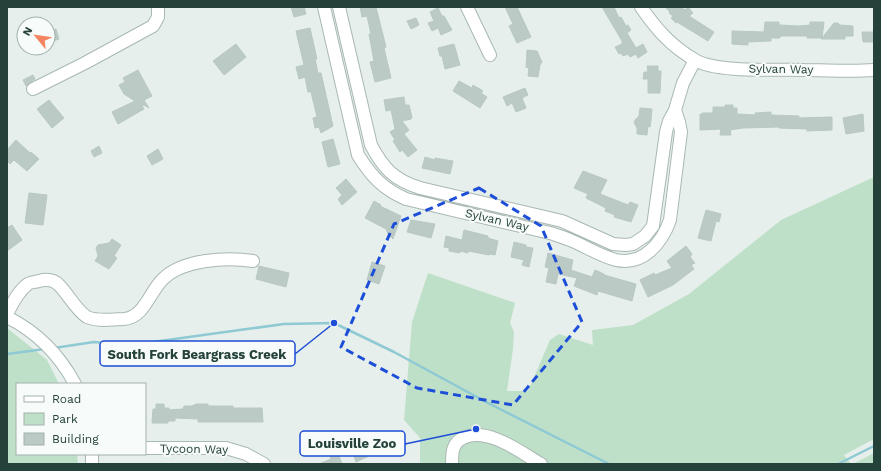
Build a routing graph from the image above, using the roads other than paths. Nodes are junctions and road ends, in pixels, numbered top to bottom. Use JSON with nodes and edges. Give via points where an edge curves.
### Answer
{"nodes":[{"id":1,"x":158,"y":7,"type":"edge"},
{"id":2,"x":466,"y":7,"type":"edge"},
{"id":3,"x":641,"y":7,"type":"edge"},
{"id":4,"x":340,"y":11,"type":"edge"},
{"id":5,"x":325,"y":13,"type":"edge"},
{"id":6,"x":490,"y":55,"type":"dead end"},
{"id":7,"x":695,"y":60,"type":"junction"},
{"id":8,"x":874,"y":70,"type":"edge"},
{"id":9,"x":33,"y":89,"type":"dead end"},
{"id":10,"x":675,"y":110,"type":"junction"},
{"id":11,"x":601,"y":239,"type":"junction"},
{"id":12,"x":595,"y":252,"type":"junction"},
{"id":13,"x":253,"y":261,"type":"dead end"},
{"id":14,"x":7,"y":315,"type":"edge"},
{"id":15,"x":72,"y":379,"type":"edge"},
{"id":16,"x":146,"y":448,"type":"edge"},
{"id":17,"x":264,"y":464,"type":"edge"},
{"id":18,"x":452,"y":464,"type":"edge"},
{"id":19,"x":541,"y":464,"type":"edge"}],
"edges":[{"from":1,"to":9,"type":"street","via":[[158,17],[152,26]]},
{"from":2,"to":6,"type":"street"},
{"from":3,"to":7,"type":"street","via":[[665,38]]},
{"from":4,"to":5,"type":"street"},
{"from":4,"to":11,"type":"street","name":"Sylvan Way","via":[[371,145],[378,160],[390,174],[420,188],[562,220]]},
{"from":5,"to":12,"type":"street","name":"Sylvan Way","via":[[358,155],[380,184],[406,199],[550,233]]},
{"from":7,"to":8,"type":"street","name":"Sylvan Way","via":[[714,66],[741,69]]},
{"from":7,"to":10,"type":"street","name":"Sylvan Way","via":[[683,83]]},
{"from":10,"to":11,"type":"street","name":"Sylvan Way","via":[[666,132],[653,226],[645,236],[633,244],[613,244]]},
{"from":10,"to":12,"type":"street","name":"Sylvan Way","via":[[681,132],[670,220],[662,238],[650,251],[634,259],[616,260]]},
{"from":11,"to":12,"type":"street"},
{"from":13,"to":14,"type":"street","via":[[211,259],[179,268],[163,278],[137,314],[127,318],[100,320],[88,317],[57,284],[46,279],[28,284],[17,296]]},
{"from":14,"to":15,"type":"street","via":[[52,350]]},
{"from":16,"to":17,"type":"street","name":"Tycoon Way","via":[[226,448],[246,454]]},
{"from":18,"to":19,"type":"street","via":[[454,446],[459,440],[477,434],[495,438]]}]}
